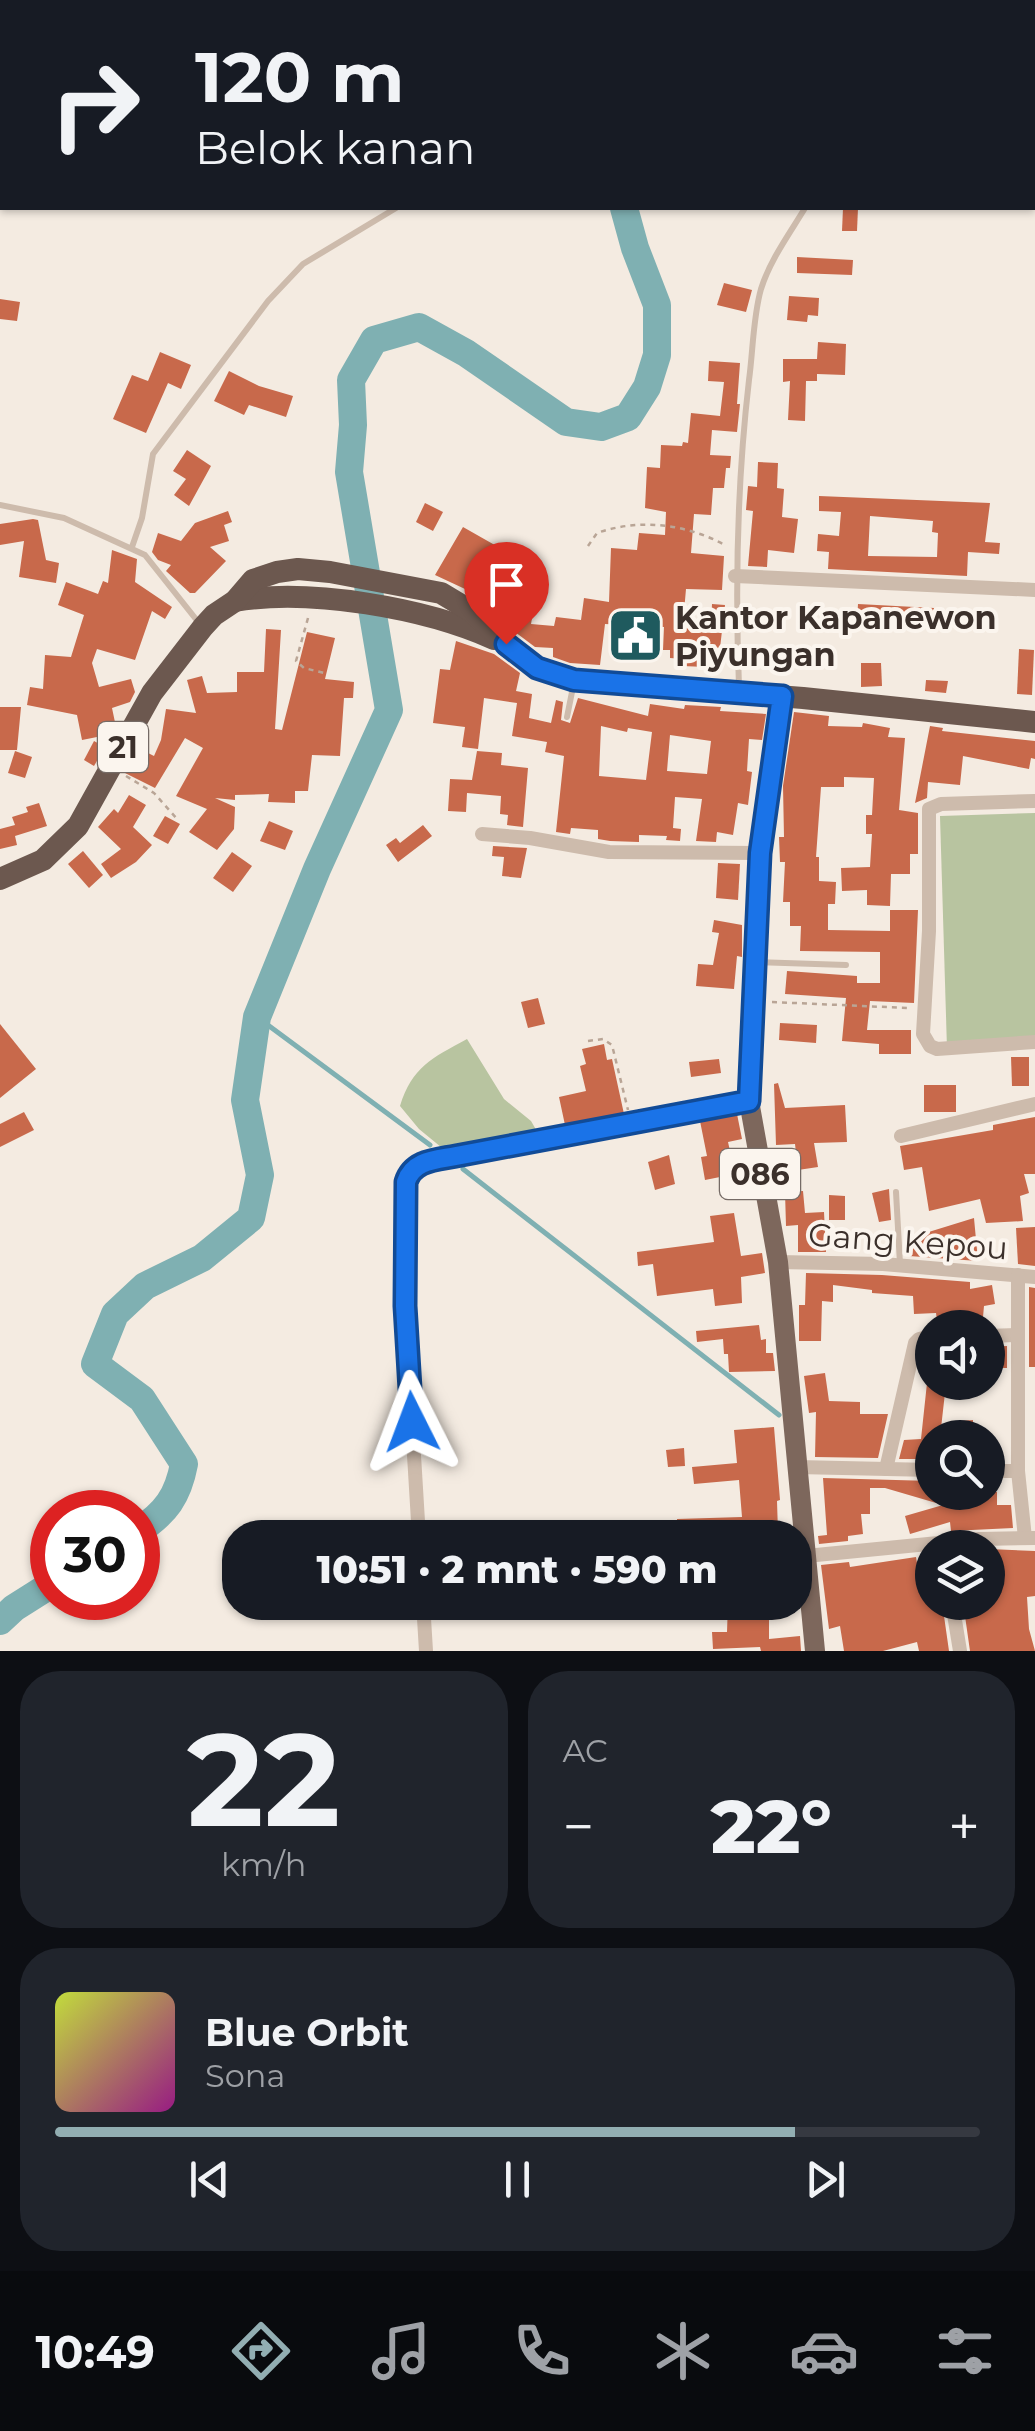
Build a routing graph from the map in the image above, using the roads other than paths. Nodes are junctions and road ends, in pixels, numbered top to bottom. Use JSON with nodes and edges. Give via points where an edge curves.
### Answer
{"nodes":[{"id":1,"x":393,"y":210,"type":"edge"},
{"id":2,"x":804,"y":210,"type":"edge"},
{"id":3,"x":0,"y":506,"type":"edge"},
{"id":4,"x":132,"y":547,"type":"junction"},
{"id":5,"x":735,"y":576,"type":"junction"},
{"id":6,"x":1035,"y":590,"type":"edge"},
{"id":7,"x":235,"y":601,"type":"junction"},
{"id":8,"x":203,"y":628,"type":"junction"},
{"id":9,"x":506,"y":644,"type":"junction"},
{"id":10,"x":574,"y":680,"type":"junction"},
{"id":11,"x":739,"y":694,"type":"junction"},
{"id":12,"x":782,"y":696,"type":"junction"},
{"id":13,"x":568,"y":718,"type":"dead end"},
{"id":14,"x":1035,"y":722,"type":"edge"},
{"id":15,"x":1035,"y":801,"type":"edge"},
{"id":16,"x":482,"y":834,"type":"dead end"},
{"id":17,"x":760,"y":853,"type":"junction"},
{"id":18,"x":0,"y":879,"type":"edge"},
{"id":19,"x":755,"y":962,"type":"junction"},
{"id":20,"x":846,"y":965,"type":"dead end"},
{"id":21,"x":1035,"y":1042,"type":"edge"},
{"id":22,"x":749,"y":1101,"type":"junction"},
{"id":23,"x":1035,"y":1104,"type":"edge"},
{"id":24,"x":902,"y":1136,"type":"dead end"},
{"id":25,"x":896,"y":1192,"type":"dead end"},
{"id":26,"x":778,"y":1262,"type":"junction"},
{"id":27,"x":900,"y":1266,"type":"junction"},
{"id":28,"x":1018,"y":1275,"type":"junction"},
{"id":29,"x":1035,"y":1277,"type":"edge"},
{"id":30,"x":1005,"y":1335,"type":"edge"},
{"id":31,"x":1016,"y":1335,"type":"junction"},
{"id":32,"x":915,"y":1343,"type":"edge"},
{"id":33,"x":797,"y":1467,"type":"junction"},
{"id":34,"x":886,"y":1470,"type":"junction"},
{"id":35,"x":915,"y":1470,"type":"edge"},
{"id":36,"x":1005,"y":1471,"type":"edge"},
{"id":37,"x":1018,"y":1471,"type":"junction"},
{"id":38,"x":418,"y":1520,"type":"edge"},
{"id":39,"x":802,"y":1520,"type":"edge"},
{"id":40,"x":1030,"y":1538,"type":"edge"},
{"id":41,"x":1005,"y":1540,"type":"edge"},
{"id":42,"x":915,"y":1548,"type":"edge"},
{"id":43,"x":812,"y":1556,"type":"edge"},
{"id":44,"x":424,"y":1620,"type":"edge"},
{"id":45,"x":811,"y":1620,"type":"edge"},
{"id":46,"x":955,"y":1620,"type":"edge"},
{"id":47,"x":426,"y":1651,"type":"edge"},
{"id":48,"x":814,"y":1651,"type":"edge"},
{"id":49,"x":960,"y":1651,"type":"edge"}],
"edges":[{"from":1,"to":4,"type":"lane","via":[[303,264],[268,301],[153,454]]},
{"from":2,"to":5,"type":"lane","via":[[761,290]]},
{"from":3,"to":4,"type":"lane","via":[[64,518]]},
{"from":4,"to":8,"type":"lane","via":[[145,554]]},
{"from":5,"to":6,"type":"street"},
{"from":5,"to":11,"type":"lane"},
{"from":7,"to":8,"type":"highway","number":"21"},
{"from":7,"to":9,"type":"highway","number":"21","via":[[318,598],[437,618]]},
{"from":7,"to":9,"type":"highway","number":"21","via":[[253,580],[277,572],[330,572],[440,593]]},
{"from":8,"to":18,"type":"highway","number":"21","via":[[152,694],[78,826],[43,860]]},
{"from":9,"to":10,"type":"highway","number":"21","via":[[537,668]]},
{"from":10,"to":11,"type":"highway","number":"21"},
{"from":10,"to":13,"type":"lane"},
{"from":11,"to":12,"type":"highway","number":"21"},
{"from":12,"to":14,"type":"highway","number":"21"},
{"from":12,"to":17,"type":"main road","number":"086"},
{"from":15,"to":21,"type":"street","via":[[929,809],[925,1008],[925,1040],[938,1048]]},
{"from":16,"to":17,"type":"street","via":[[608,852]]},
{"from":17,"to":19,"type":"main road","number":"086"},
{"from":19,"to":20,"type":"lane"},
{"from":19,"to":22,"type":"main road","number":"086"},
{"from":22,"to":26,"type":"main road","number":"086"},
{"from":22,"to":38,"type":"street","via":[[419,1164],[407,1176],[405,1306]]},
{"from":23,"to":24,"type":"street"},
{"from":25,"to":27,"type":"lane"},
{"from":26,"to":27,"type":"street","name":"Gang Kepou"},
{"from":26,"to":33,"type":"main road","number":"086"},
{"from":27,"to":28,"type":"street","name":"Gang Kepou"},
{"from":28,"to":29,"type":"street","name":"Gang Kepou"},
{"from":28,"to":31,"type":"street"},
{"from":30,"to":31,"type":"street"},
{"from":31,"to":37,"type":"street"},
{"from":32,"to":34,"type":"street"},
{"from":33,"to":34,"type":"street"},
{"from":33,"to":39,"type":"main road","number":"086"},
{"from":34,"to":35,"type":"street"},
{"from":36,"to":37,"type":"street"},
{"from":37,"to":40,"type":"street"},
{"from":40,"to":41,"type":"street"},
{"from":42,"to":43,"type":"street"},
{"from":44,"to":47,"type":"street"},
{"from":45,"to":48,"type":"main road","number":"086"},
{"from":46,"to":49,"type":"street"}]}
